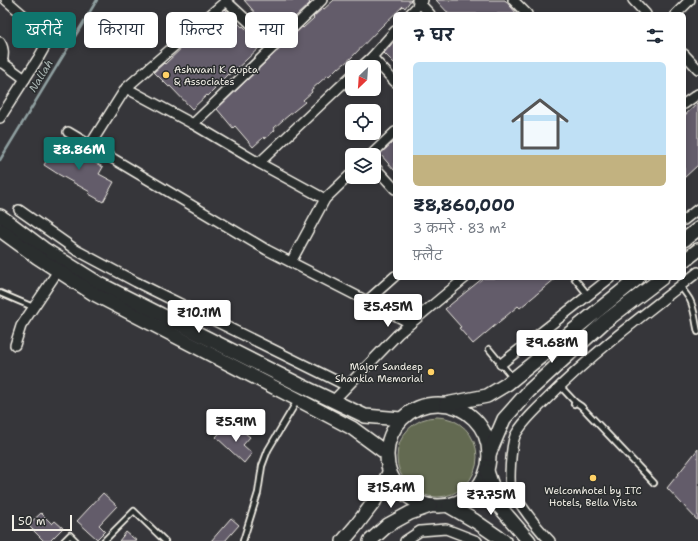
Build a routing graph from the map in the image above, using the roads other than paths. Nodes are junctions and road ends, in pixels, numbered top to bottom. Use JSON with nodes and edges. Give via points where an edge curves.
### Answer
{"nodes":[{"id":1,"x":6,"y":0,"type":"edge"},
{"id":2,"x":226,"y":0,"type":"edge"},
{"id":3,"x":513,"y":0,"type":"edge"},
{"id":4,"x":633,"y":0,"type":"edge"},
{"id":5,"x":690,"y":0,"type":"edge"},
{"id":6,"x":320,"y":1,"type":"edge"},
{"id":7,"x":420,"y":1,"type":"edge"},
{"id":8,"x":412,"y":12,"type":"edge"},
{"id":9,"x":428,"y":12,"type":"edge"},
{"id":10,"x":525,"y":12,"type":"edge"},
{"id":11,"x":644,"y":12,"type":"edge"},
{"id":12,"x":678,"y":12,"type":"edge"},
{"id":13,"x":245,"y":18,"type":"edge"},
{"id":14,"x":298,"y":23,"type":"edge"},
{"id":15,"x":393,"y":33,"type":"edge"},
{"id":16,"x":0,"y":42,"type":"edge"},
{"id":17,"x":273,"y":48,"type":"edge"},
{"id":18,"x":686,"y":56,"type":"edge"},
{"id":19,"x":372,"y":57,"type":"junction"},
{"id":20,"x":369,"y":60,"type":"edge"},
{"id":21,"x":1,"y":62,"type":"edge"},
{"id":22,"x":698,"y":69,"type":"edge"},
{"id":23,"x":25,"y":78,"type":"junction"},
{"id":24,"x":393,"y":80,"type":"edge"},
{"id":25,"x":345,"y":82,"type":"edge"},
{"id":26,"x":126,"y":88,"type":"junction"},
{"id":27,"x":698,"y":94,"type":"edge"},
{"id":28,"x":686,"y":103,"type":"edge"},
{"id":29,"x":0,"y":118,"type":"edge"},
{"id":30,"x":193,"y":124,"type":"junction"},
{"id":31,"x":68,"y":132,"type":"dead end"},
{"id":32,"x":393,"y":134,"type":"edge"},
{"id":33,"x":90,"y":145,"type":"junction"},
{"id":34,"x":378,"y":148,"type":"edge"},
{"id":35,"x":259,"y":163,"type":"junction"},
{"id":36,"x":381,"y":174,"type":"edge"},
{"id":37,"x":345,"y":180,"type":"edge"},
{"id":38,"x":393,"y":187,"type":"edge"},
{"id":39,"x":325,"y":200,"type":"junction"},
{"id":40,"x":698,"y":209,"type":"edge"},
{"id":41,"x":19,"y":210,"type":"dead end"},
{"id":42,"x":0,"y":217,"type":"edge"},
{"id":43,"x":686,"y":218,"type":"edge"},
{"id":44,"x":698,"y":229,"type":"edge"},
{"id":45,"x":0,"y":230,"type":"edge"},
{"id":46,"x":686,"y":238,"type":"edge"},
{"id":47,"x":698,"y":250,"type":"edge"},
{"id":48,"x":686,"y":259,"type":"edge"},
{"id":49,"x":291,"y":262,"type":"junction"},
{"id":50,"x":58,"y":271,"type":"junction"},
{"id":51,"x":698,"y":272,"type":"edge"},
{"id":52,"x":393,"y":278,"type":"edge"},
{"id":53,"x":463,"y":280,"type":"edge"},
{"id":54,"x":576,"y":280,"type":"edge"},
{"id":55,"x":607,"y":280,"type":"edge"},
{"id":56,"x":635,"y":280,"type":"edge"},
{"id":57,"x":659,"y":280,"type":"edge"},
{"id":58,"x":680,"y":286,"type":"junction"},
{"id":59,"x":0,"y":293,"type":"edge"},
{"id":60,"x":588,"y":295,"type":"junction"},
{"id":61,"x":367,"y":301,"type":"junction"},
{"id":62,"x":33,"y":307,"type":"junction"},
{"id":63,"x":599,"y":309,"type":"junction"},
{"id":64,"x":410,"y":323,"type":"junction"},
{"id":65,"x":698,"y":332,"type":"edge"},
{"id":66,"x":15,"y":344,"type":"dead end"},
{"id":67,"x":489,"y":349,"type":"dead end"},
{"id":68,"x":501,"y":364,"type":"junction"},
{"id":69,"x":548,"y":373,"type":"junction"},
{"id":70,"x":513,"y":378,"type":"junction"},
{"id":71,"x":346,"y":386,"type":"junction"},
{"id":72,"x":560,"y":386,"type":"junction"},
{"id":73,"x":298,"y":399,"type":"junction"},
{"id":74,"x":333,"y":401,"type":"junction"},
{"id":75,"x":444,"y":404,"type":"junction"},
{"id":76,"x":401,"y":419,"type":"junction"},
{"id":77,"x":386,"y":453,"type":"junction"},
{"id":78,"x":490,"y":454,"type":"junction"},
{"id":79,"x":487,"y":471,"type":"junction"},
{"id":80,"x":389,"y":473,"type":"junction"},
{"id":81,"x":654,"y":483,"type":"dead end"},
{"id":82,"x":430,"y":506,"type":"junction"},
{"id":83,"x":449,"y":506,"type":"junction"},
{"id":84,"x":502,"y":540,"type":"edge"},
{"id":85,"x":64,"y":541,"type":"edge"},
{"id":86,"x":76,"y":541,"type":"edge"},
{"id":87,"x":104,"y":541,"type":"edge"},
{"id":88,"x":166,"y":541,"type":"edge"},
{"id":89,"x":244,"y":541,"type":"edge"},
{"id":90,"x":343,"y":541,"type":"edge"},
{"id":91,"x":370,"y":541,"type":"edge"},
{"id":92,"x":405,"y":541,"type":"edge"},
{"id":93,"x":478,"y":541,"type":"edge"},
{"id":94,"x":528,"y":541,"type":"edge"},
{"id":95,"x":550,"y":541,"type":"edge"}],
"edges":[{"from":1,"to":23,"type":"street","via":[[48,37]]},
{"from":2,"to":13,"type":"street"},
{"from":2,"to":26,"type":"street"},
{"from":3,"to":10,"type":"street"},
{"from":4,"to":11,"type":"street"},
{"from":5,"to":12,"type":"street"},
{"from":6,"to":14,"type":"street"},
{"from":7,"to":8,"type":"street"},
{"from":7,"to":9,"type":"street"},
{"from":15,"to":19,"type":"street"},
{"from":16,"to":21,"type":"street","via":[[4,56]]},
{"from":17,"to":30,"type":"street"},
{"from":18,"to":22,"type":"street"},
{"from":19,"to":20,"type":"street"},
{"from":19,"to":24,"type":"street"},
{"from":21,"to":23,"type":"street"},
{"from":23,"to":29,"type":"street"},
{"from":25,"to":35,"type":"street"},
{"from":26,"to":30,"type":"street"},
{"from":26,"to":33,"type":"street"},
{"from":27,"to":28,"type":"street"},
{"from":30,"to":35,"type":"street"},
{"from":31,"to":33,"type":"street"},
{"from":32,"to":34,"type":"street"},
{"from":33,"to":49,"type":"street"},
{"from":35,"to":39,"type":"street"},
{"from":36,"to":38,"type":"street"},
{"from":37,"to":39,"type":"street"},
{"from":39,"to":49,"type":"street"},
{"from":40,"to":43,"type":"street"},
{"from":41,"to":71,"type":"street","via":[[76,250]]},
{"from":42,"to":74,"type":"street","via":[[98,283]]},
{"from":44,"to":46,"type":"street"},
{"from":45,"to":50,"type":"street"},
{"from":47,"to":48,"type":"street"},
{"from":49,"to":61,"type":"street"},
{"from":50,"to":62,"type":"street"},
{"from":50,"to":73,"type":"street","via":[[94,294]]},
{"from":51,"to":58,"type":"street"},
{"from":52,"to":61,"type":"street"},
{"from":53,"to":64,"type":"street"},
{"from":54,"to":60,"type":"lane"},
{"from":55,"to":60,"type":"street"},
{"from":56,"to":63,"type":"street"},
{"from":57,"to":69,"type":"street","via":[[603,323]]},
{"from":58,"to":65,"type":"lane","via":[[690,299]]},
{"from":58,"to":72,"type":"street","via":[[648,310]]},
{"from":59,"to":62,"type":"lane"},
{"from":60,"to":63,"type":"street"},
{"from":60,"to":68,"type":"street"},
{"from":61,"to":64,"type":"street"},
{"from":62,"to":66,"type":"street","via":[[20,326]]},
{"from":63,"to":70,"type":"street"},
{"from":64,"to":71,"type":"street"},
{"from":67,"to":68,"type":"lane"},
{"from":68,"to":70,"type":"lane"},
{"from":69,"to":72,"type":"street"},
{"from":69,"to":78,"type":"street","via":[[504,419]]},
{"from":70,"to":75,"type":"street","via":[[487,396]]},
{"from":71,"to":74,"type":"street"},
{"from":72,"to":81,"type":"lane"},
{"from":72,"to":95,"type":"street","via":[[525,422],[515,437],[510,478],[512,493]]},
{"from":73,"to":77,"type":"street","via":[[352,428]]},
{"from":73,"to":89,"type":"lane","via":[[268,450]]},
{"from":74,"to":76,"type":"street","via":[[365,416]]},
{"from":75,"to":76,"type":"street","via":[[427,405],[411,410]]},
{"from":75,"to":78,"type":"street","via":[[456,407],[473,417],[484,433]]},
{"from":76,"to":77,"type":"street","via":[[390,435]]},
{"from":77,"to":80,"type":"street"},
{"from":78,"to":79,"type":"street"},
{"from":79,"to":83,"type":"street","via":[[475,491],[465,500]]},
{"from":79,"to":94,"type":"street","via":[[499,506]]},
{"from":80,"to":82,"type":"street","via":[[399,490],[411,500]]},
{"from":80,"to":90,"type":"street","via":[[374,502]]},
{"from":82,"to":83,"type":"street"},
{"from":82,"to":91,"type":"street","via":[[388,525]]},
{"from":83,"to":84,"type":"street"},
{"from":85,"to":86,"type":"lane","via":[[70,535]]},
{"from":87,"to":88,"type":"lane","via":[[134,511]]},
{"from":92,"to":93,"type":"street","via":[[420,531],[446,529]]}]}
